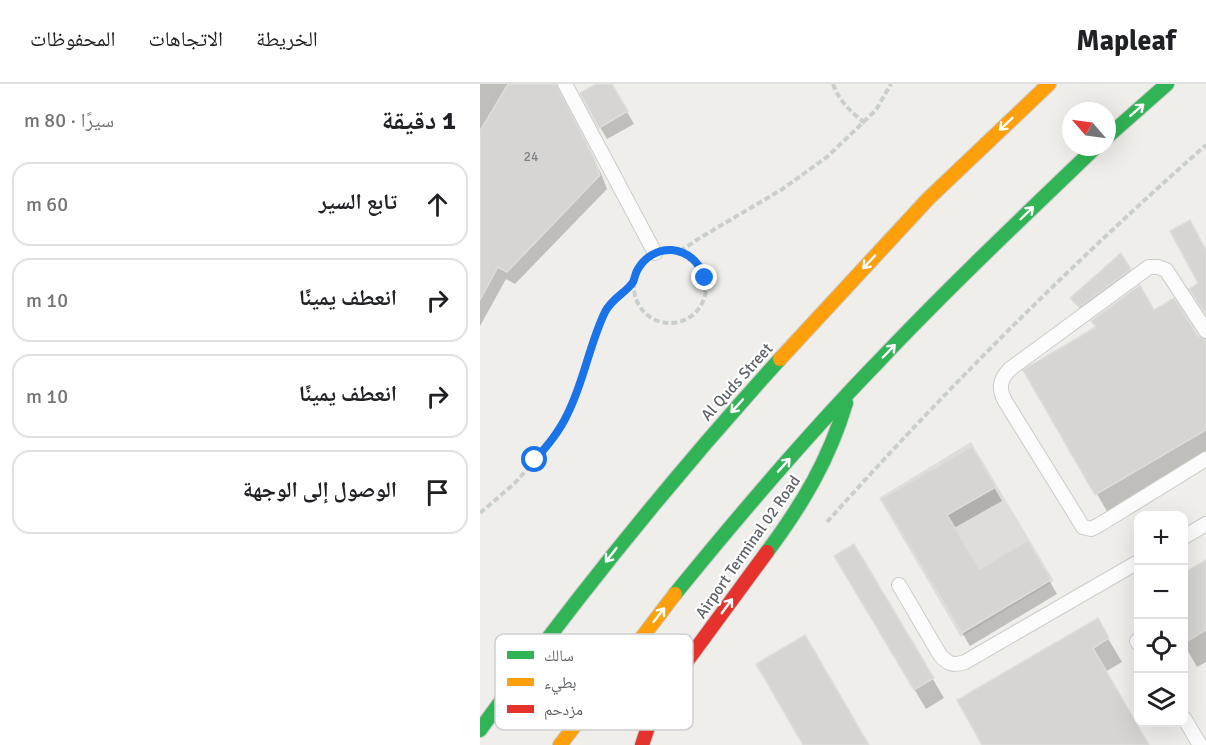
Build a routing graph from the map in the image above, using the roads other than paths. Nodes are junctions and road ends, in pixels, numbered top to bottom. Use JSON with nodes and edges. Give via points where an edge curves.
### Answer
{"nodes":[{"id":1,"x":565,"y":84,"type":"edge"},
{"id":2,"x":1049,"y":84,"type":"edge"},
{"id":3,"x":1167,"y":84,"type":"edge"},
{"id":4,"x":1116,"y":129,"type":"edge"},
{"id":5,"x":1087,"y":156,"type":"edge"},
{"id":6,"x":655,"y":253,"type":"road end"},
{"id":7,"x":1206,"y":331,"type":"edge"},
{"id":8,"x":849,"y":393,"type":"junction"},
{"id":9,"x":1206,"y":459,"type":"edge"},
{"id":10,"x":1206,"y":524,"type":"edge"},
{"id":11,"x":1188,"y":535,"type":"edge"},
{"id":12,"x":1134,"y":564,"type":"edge"},
{"id":13,"x":899,"y":585,"type":"dead end"},
{"id":14,"x":550,"y":634,"type":"edge"},
{"id":15,"x":644,"y":634,"type":"edge"},
{"id":16,"x":693,"y":653,"type":"edge"},
{"id":17,"x":495,"y":709,"type":"edge"},
{"id":18,"x":1188,"y":725,"type":"edge"},
{"id":19,"x":480,"y":730,"type":"edge"},
{"id":20,"x":571,"y":730,"type":"edge"},
{"id":21,"x":647,"y":730,"type":"edge"},
{"id":22,"x":560,"y":745,"type":"edge"},
{"id":23,"x":642,"y":745,"type":"edge"},
{"id":24,"x":1200,"y":745,"type":"edge"}],
"edges":[{"from":1,"to":6,"type":"lane"},
{"from":2,"to":14,"type":"main road","name":"Al Quds Street","one_way":true,"via":[[952,175],[809,326],[705,442]]},
{"from":4,"to":3,"type":"main road","one_way":true},
{"from":8,"to":5,"type":"main road","one_way":true,"via":[[963,274]]},
{"from":7,"to":9,"type":"lane","via":[[1166,270],[1149,267],[1010,369],[1000,384],[1005,401],[1083,526],[1091,529]]},
{"from":15,"to":8,"type":"main road","one_way":true,"via":[[753,500]]},
{"from":16,"to":8,"type":"main road","name":"Airport Terminal 02 Road","one_way":true,"via":[[813,485],[838,433]]},
{"from":10,"to":11,"type":"lane"},
{"from":12,"to":13,"type":"lane","via":[[956,665],[940,655]]},
{"from":17,"to":19,"type":"main road","name":"Al Quds Street","one_way":true},
{"from":18,"to":24,"type":"lane"},
{"from":22,"to":20,"type":"main road","one_way":true},
{"from":23,"to":21,"type":"main road","name":"Airport Terminal 02 Road","one_way":true}]}
